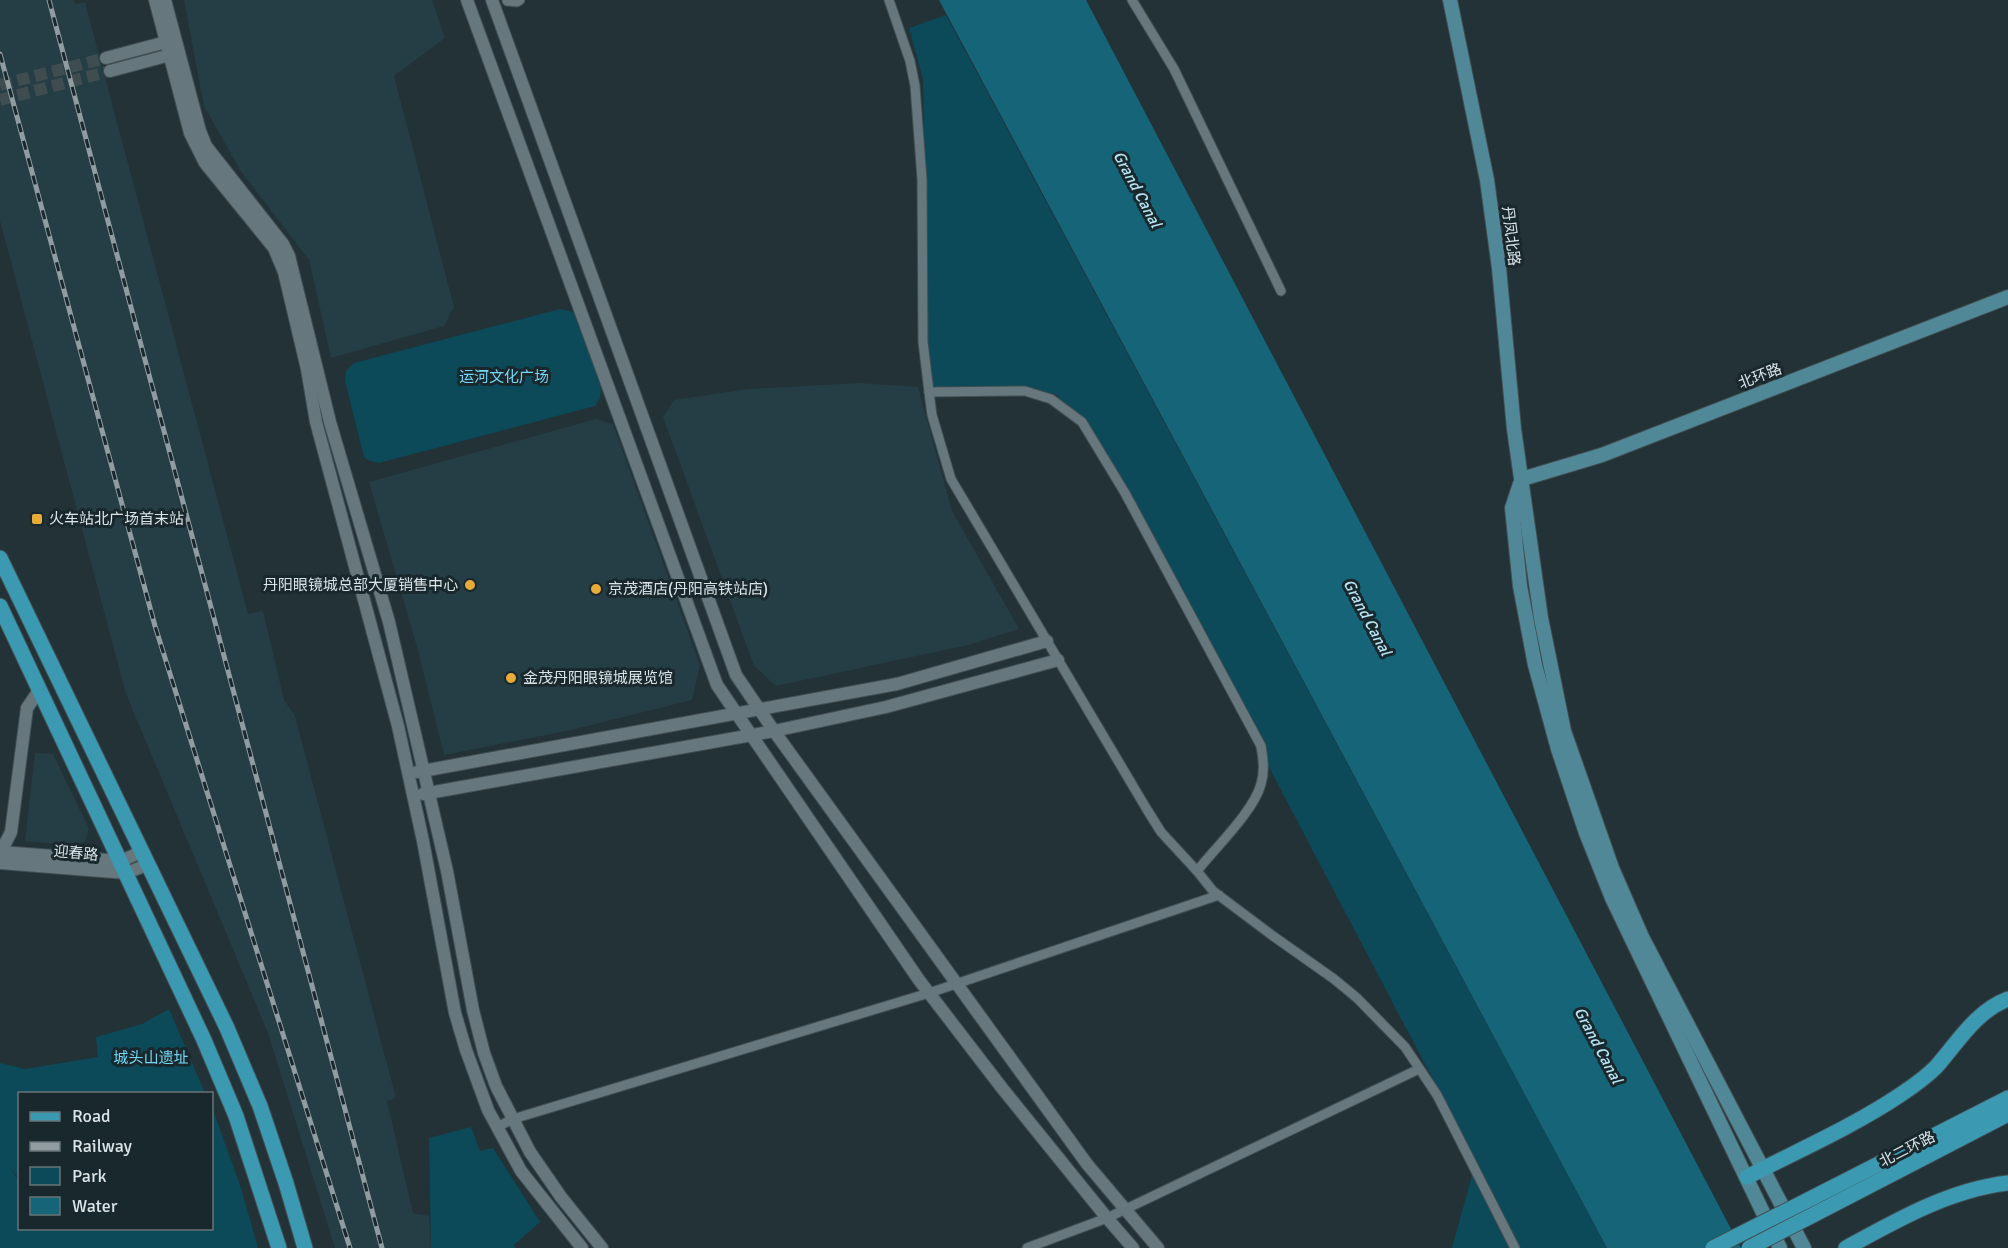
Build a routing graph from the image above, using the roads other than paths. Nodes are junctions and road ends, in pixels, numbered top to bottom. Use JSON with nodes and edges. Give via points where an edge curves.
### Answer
{"nodes":[{"id":1,"x":155,"y":0,"type":"edge"},
{"id":2,"x":165,"y":0,"type":"edge"},
{"id":3,"x":467,"y":0,"type":"edge"},
{"id":4,"x":492,"y":0,"type":"edge"},
{"id":5,"x":520,"y":0,"type":"edge"},
{"id":6,"x":889,"y":0,"type":"edge"},
{"id":7,"x":1132,"y":0,"type":"edge"},
{"id":8,"x":1450,"y":0,"type":"edge"},
{"id":9,"x":507,"y":1,"type":"edge"},
{"id":10,"x":171,"y":48,"type":"junction"},
{"id":11,"x":106,"y":57,"type":"tunnel mouth"},
{"id":12,"x":110,"y":71,"type":"tunnel mouth"},
{"id":13,"x":1281,"y":291,"type":"dead end"},
{"id":14,"x":2008,"y":297,"type":"edge"},
{"id":15,"x":929,"y":392,"type":"junction"},
{"id":16,"x":1522,"y":479,"type":"junction"},
{"id":17,"x":0,"y":558,"type":"edge"},
{"id":18,"x":0,"y":606,"type":"edge"},
{"id":19,"x":1047,"y":641,"type":"junction"},
{"id":20,"x":1058,"y":660,"type":"junction"},
{"id":21,"x":40,"y":689,"type":"junction"},
{"id":22,"x":760,"y":710,"type":"junction"},
{"id":23,"x":737,"y":714,"type":"junction"},
{"id":24,"x":774,"y":731,"type":"junction"},
{"id":25,"x":752,"y":736,"type":"junction"},
{"id":26,"x":423,"y":770,"type":"junction"},
{"id":27,"x":408,"y":773,"type":"junction"},
{"id":28,"x":429,"y":793,"type":"junction"},
{"id":29,"x":413,"y":796,"type":"junction"},
{"id":30,"x":0,"y":855,"type":"edge"},
{"id":31,"x":144,"y":858,"type":"junction"},
{"id":32,"x":124,"y":867,"type":"junction"},
{"id":33,"x":1197,"y":871,"type":"junction"},
{"id":34,"x":1219,"y":896,"type":"junction"},
{"id":35,"x":957,"y":983,"type":"junction"},
{"id":36,"x":929,"y":993,"type":"junction"},
{"id":37,"x":2008,"y":999,"type":"edge"},
{"id":38,"x":1419,"y":1069,"type":"junction"},
{"id":39,"x":2008,"y":1098,"type":"edge"},
{"id":40,"x":2008,"y":1114,"type":"edge"},
{"id":41,"x":513,"y":1119,"type":"junction"},
{"id":42,"x":497,"y":1127,"type":"junction"},
{"id":43,"x":1762,"y":1169,"type":"junction"},
{"id":44,"x":1747,"y":1177,"type":"junction"},
{"id":45,"x":2008,"y":1183,"type":"edge"},
{"id":46,"x":1810,"y":1208,"type":"junction"},
{"id":47,"x":1125,"y":1209,"type":"junction"},
{"id":48,"x":1107,"y":1218,"type":"junction"},
{"id":49,"x":279,"y":1248,"type":"edge"},
{"id":50,"x":305,"y":1248,"type":"edge"},
{"id":51,"x":582,"y":1248,"type":"edge"},
{"id":52,"x":602,"y":1248,"type":"edge"},
{"id":53,"x":1028,"y":1248,"type":"edge"},
{"id":54,"x":1133,"y":1248,"type":"edge"},
{"id":55,"x":1158,"y":1248,"type":"edge"},
{"id":56,"x":1515,"y":1248,"type":"edge"},
{"id":57,"x":1713,"y":1248,"type":"edge"},
{"id":58,"x":1749,"y":1248,"type":"edge"},
{"id":59,"x":1780,"y":1248,"type":"edge"},
{"id":60,"x":1804,"y":1248,"type":"edge"},
{"id":61,"x":1846,"y":1248,"type":"edge"}],
"edges":[{"from":1,"to":10,"type":"street"},
{"from":2,"to":10,"type":"street"},
{"from":3,"to":23,"type":"street","via":[[717,685]]},
{"from":4,"to":22,"type":"street","via":[[736,675]]},
{"from":5,"to":9,"type":"street"},
{"from":6,"to":15,"type":"street","via":[[915,86],[922,179],[923,342]]},
{"from":7,"to":13,"type":"street","via":[[1174,69]]},
{"from":8,"to":16,"type":"main road","name":"丹凤北路","via":[[1487,180]]},
{"from":10,"to":11,"type":"street"},
{"from":10,"to":12,"type":"street"},
{"from":10,"to":26,"type":"street","via":[[206,146],[289,256],[330,422],[389,622]]},
{"from":10,"to":27,"type":"street","via":[[196,148],[274,248],[284,272],[316,422]]},
{"from":14,"to":16,"type":"main road","name":"北环路","via":[[1602,455]]},
{"from":15,"to":19,"type":"street","via":[[951,479]]},
{"from":15,"to":33,"type":"street","via":[[1025,391],[1051,399],[1082,422],[1111,468],[1261,746],[1261,784],[1254,801]]},
{"from":16,"to":43,"type":"main road","name":"丹凤北路","via":[[1541,618],[1564,731],[1589,805],[1642,938]]},
{"from":16,"to":44,"type":"main road","via":[[1512,508],[1520,586],[1535,665],[1558,749],[1612,898]]},
{"from":17,"to":31,"type":"main road"},
{"from":18,"to":21,"type":"main road"},
{"from":19,"to":20,"type":"street"},
{"from":19,"to":22,"type":"street","via":[[897,684]]},
{"from":20,"to":24,"type":"street","via":[[886,707]]},
{"from":20,"to":33,"type":"street","via":[[1161,832]]},
{"from":21,"to":30,"type":"street","via":[[27,708],[11,832]]},
{"from":21,"to":32,"type":"main road"},
{"from":22,"to":23,"type":"street"},
{"from":22,"to":24,"type":"street"},
{"from":23,"to":25,"type":"street"},
{"from":23,"to":26,"type":"street"},
{"from":24,"to":25,"type":"street"},
{"from":24,"to":35,"type":"street"},
{"from":25,"to":28,"type":"street"},
{"from":25,"to":36,"type":"street"},
{"from":26,"to":27,"type":"street"},
{"from":26,"to":28,"type":"street"},
{"from":27,"to":29,"type":"street"},
{"from":28,"to":29,"type":"street"},
{"from":28,"to":41,"type":"street","via":[[479,1031],[496,1086]]},
{"from":29,"to":42,"type":"street","via":[[455,1012]]},
{"from":30,"to":32,"type":"street","name":"迎春路"},
{"from":31,"to":32,"type":"street","name":"迎春路"},
{"from":31,"to":50,"type":"main road","via":[[260,1106]]},
{"from":32,"to":49,"type":"main road","via":[[236,1116]]},
{"from":33,"to":34,"type":"street"},
{"from":34,"to":35,"type":"street"},
{"from":34,"to":38,"type":"street","via":[[1357,998],[1405,1047]]},
{"from":35,"to":36,"type":"street"},
{"from":35,"to":47,"type":"street","via":[[1087,1164]]},
{"from":36,"to":41,"type":"street"},
{"from":36,"to":48,"type":"street"},
{"from":37,"to":43,"type":"main road","via":[[1994,1005],[1972,1024],[1934,1069],[1899,1095]]},
{"from":38,"to":47,"type":"street"},
{"from":38,"to":56,"type":"street","via":[[1437,1095]]},
{"from":39,"to":46,"type":"main road","name":"北二环路"},
{"from":40,"to":46,"type":"main road","name":"北二环路"},
{"from":41,"to":42,"type":"street"},
{"from":41,"to":52,"type":"street","via":[[561,1197]]},
{"from":42,"to":51,"type":"street","via":[[521,1171]]},
{"from":43,"to":44,"type":"main road"},
{"from":43,"to":60,"type":"main road","name":"丹凤北路"},
{"from":44,"to":59,"type":"main road"},
{"from":45,"to":61,"type":"main road","via":[[1947,1198]]},
{"from":46,"to":57,"type":"main road","bridge":true},
{"from":46,"to":58,"type":"main road","bridge":true},
{"from":47,"to":48,"type":"street"},
{"from":47,"to":55,"type":"street"},
{"from":48,"to":53,"type":"street"},
{"from":48,"to":54,"type":"street"}]}
